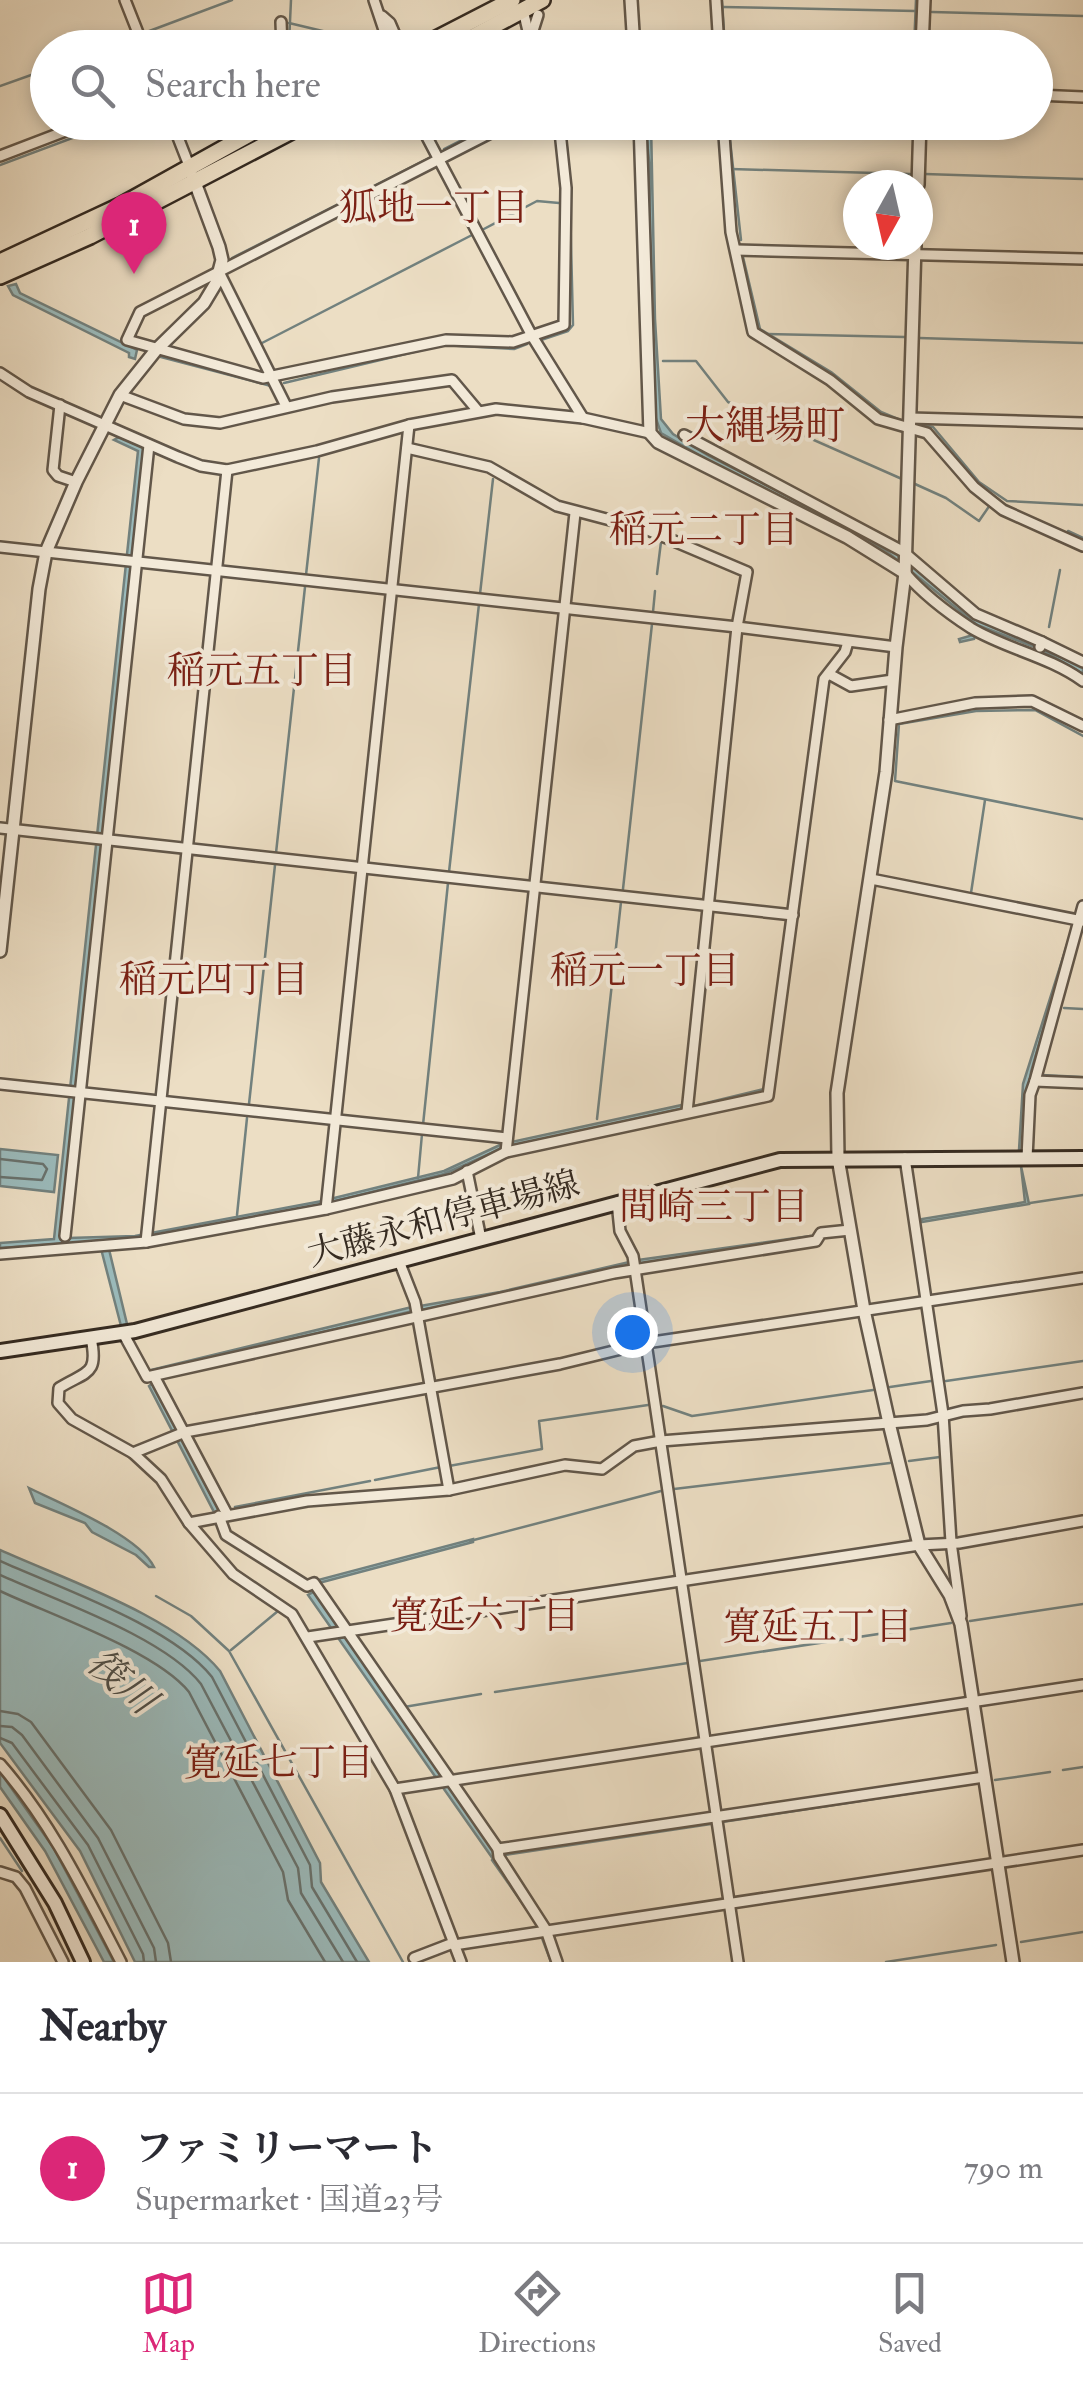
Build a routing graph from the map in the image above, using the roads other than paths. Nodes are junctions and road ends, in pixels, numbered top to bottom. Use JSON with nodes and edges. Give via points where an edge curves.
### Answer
{"nodes":[{"id":1,"x":125,"y":0,"type":"edge"},
{"id":2,"x":374,"y":0,"type":"edge"},
{"id":3,"x":630,"y":0,"type":"edge"},
{"id":4,"x":716,"y":0,"type":"edge"},
{"id":5,"x":924,"y":0,"type":"edge"},
{"id":6,"x":529,"y":6,"type":"edge"},
{"id":7,"x":282,"y":22,"type":"dead end"},
{"id":8,"x":137,"y":30,"type":"edge"},
{"id":9,"x":282,"y":30,"type":"edge"},
{"id":10,"x":387,"y":30,"type":"edge"},
{"id":11,"x":467,"y":30,"type":"edge"},
{"id":12,"x":485,"y":30,"type":"edge"},
{"id":13,"x":632,"y":30,"type":"edge"},
{"id":14,"x":717,"y":30,"type":"edge"},
{"id":15,"x":923,"y":30,"type":"edge"},
{"id":16,"x":1053,"y":96,"type":"edge"},
{"id":17,"x":1083,"y":97,"type":"edge"},
{"id":18,"x":42,"y":140,"type":"edge"},
{"id":19,"x":179,"y":140,"type":"edge"},
{"id":20,"x":244,"y":140,"type":"edge"},
{"id":21,"x":269,"y":140,"type":"edge"},
{"id":22,"x":430,"y":140,"type":"edge"},
{"id":23,"x":476,"y":140,"type":"edge"},
{"id":24,"x":561,"y":140,"type":"edge"},
{"id":25,"x":641,"y":140,"type":"edge"},
{"id":26,"x":724,"y":140,"type":"edge"},
{"id":27,"x":919,"y":140,"type":"edge"},
{"id":28,"x":0,"y":156,"type":"edge"},
{"id":29,"x":440,"y":158,"type":"junction"},
{"id":30,"x":918,"y":170,"type":"edge"},
{"id":31,"x":192,"y":175,"type":"junction"},
{"id":32,"x":736,"y":250,"type":"junction"},
{"id":33,"x":843,"y":250,"type":"edge"},
{"id":34,"x":933,"y":251,"type":"edge"},
{"id":35,"x":1083,"y":259,"type":"edge"},
{"id":36,"x":915,"y":260,"type":"edge"},
{"id":37,"x":0,"y":262,"type":"edge"},
{"id":38,"x":219,"y":272,"type":"junction"},
{"id":39,"x":0,"y":276,"type":"edge"},
{"id":40,"x":532,"y":336,"type":"junction"},
{"id":41,"x":156,"y":350,"type":"junction"},
{"id":42,"x":0,"y":373,"type":"edge"},
{"id":43,"x":274,"y":377,"type":"junction"},
{"id":44,"x":120,"y":395,"type":"junction"},
{"id":45,"x":60,"y":405,"type":"junction"},
{"id":46,"x":286,"y":406,"type":"junction"},
{"id":47,"x":478,"y":411,"type":"junction"},
{"id":48,"x":583,"y":418,"type":"junction"},
{"id":49,"x":105,"y":423,"type":"junction"},
{"id":50,"x":910,"y":423,"type":"junction"},
{"id":51,"x":1083,"y":423,"type":"edge"},
{"id":52,"x":409,"y":424,"type":"junction"},
{"id":53,"x":650,"y":433,"type":"junction"},
{"id":54,"x":684,"y":435,"type":"dead end"},
{"id":55,"x":150,"y":445,"type":"junction"},
{"id":56,"x":407,"y":448,"type":"junction"},
{"id":57,"x":227,"y":470,"type":"junction"},
{"id":58,"x":76,"y":482,"type":"junction"},
{"id":59,"x":575,"y":513,"type":"junction"},
{"id":60,"x":1083,"y":546,"type":"edge"},
{"id":61,"x":0,"y":547,"type":"edge"},
{"id":62,"x":46,"y":552,"type":"junction"},
{"id":63,"x":906,"y":555,"type":"junction"},
{"id":64,"x":132,"y":561,"type":"junction"},
{"id":65,"x":218,"y":571,"type":"junction"},
{"id":66,"x":906,"y":572,"type":"junction"},
{"id":67,"x":392,"y":590,"type":"junction"},
{"id":68,"x":564,"y":609,"type":"junction"},
{"id":69,"x":737,"y":626,"type":"junction"},
{"id":70,"x":848,"y":642,"type":"junction"},
{"id":71,"x":896,"y":647,"type":"junction"},
{"id":72,"x":1039,"y":648,"type":"junction"},
{"id":73,"x":1083,"y":662,"type":"edge"},
{"id":74,"x":828,"y":674,"type":"junction"},
{"id":75,"x":893,"y":680,"type":"junction"},
{"id":76,"x":1083,"y":681,"type":"edge"},
{"id":77,"x":889,"y":720,"type":"junction"},
{"id":78,"x":1083,"y":726,"type":"edge"},
{"id":79,"x":6,"y":829,"type":"edge"},
{"id":80,"x":102,"y":840,"type":"junction"},
{"id":81,"x":188,"y":850,"type":"junction"},
{"id":82,"x":361,"y":868,"type":"junction"},
{"id":83,"x":871,"y":879,"type":"junction"},
{"id":84,"x":536,"y":887,"type":"junction"},
{"id":85,"x":707,"y":905,"type":"junction"},
{"id":86,"x":1083,"y":906,"type":"edge"},
{"id":87,"x":793,"y":914,"type":"junction"},
{"id":88,"x":1082,"y":921,"type":"edge"},
{"id":89,"x":0,"y":950,"type":"edge"},
{"id":90,"x":1037,"y":1077,"type":"junction"},
{"id":91,"x":1083,"y":1083,"type":"edge"},
{"id":92,"x":0,"y":1084,"type":"edge"},
{"id":93,"x":76,"y":1092,"type":"junction"},
{"id":94,"x":160,"y":1100,"type":"junction"},
{"id":95,"x":687,"y":1112,"type":"junction"},
{"id":96,"x":333,"y":1119,"type":"junction"},
{"id":97,"x":506,"y":1145,"type":"junction"},
{"id":98,"x":838,"y":1158,"type":"junction"},
{"id":99,"x":905,"y":1158,"type":"junction"},
{"id":100,"x":1027,"y":1158,"type":"junction"},
{"id":101,"x":1083,"y":1158,"type":"edge"},
{"id":102,"x":468,"y":1171,"type":"junction"},
{"id":103,"x":617,"y":1202,"type":"junction"},
{"id":104,"x":326,"y":1204,"type":"junction"},
{"id":105,"x":850,"y":1230,"type":"junction"},
{"id":106,"x":64,"y":1236,"type":"dead end"},
{"id":107,"x":146,"y":1237,"type":"junction"},
{"id":108,"x":481,"y":1238,"type":"junction"},
{"id":109,"x":0,"y":1254,"type":"edge"},
{"id":110,"x":400,"y":1261,"type":"junction"},
{"id":111,"x":634,"y":1265,"type":"junction"},
{"id":112,"x":1083,"y":1278,"type":"edge"},
{"id":113,"x":925,"y":1301,"type":"junction"},
{"id":114,"x":864,"y":1310,"type":"junction"},
{"id":115,"x":418,"y":1315,"type":"junction"},
{"id":116,"x":123,"y":1333,"type":"junction"},
{"id":117,"x":91,"y":1338,"type":"junction"},
{"id":118,"x":646,"y":1343,"type":"junction"},
{"id":119,"x":0,"y":1351,"type":"edge"},
{"id":120,"x":154,"y":1376,"type":"junction"},
{"id":121,"x":430,"y":1387,"type":"junction"},
{"id":122,"x":1083,"y":1394,"type":"edge"},
{"id":123,"x":943,"y":1414,"type":"junction"},
{"id":124,"x":890,"y":1423,"type":"junction"},
{"id":125,"x":179,"y":1434,"type":"junction"},
{"id":126,"x":662,"y":1440,"type":"junction"},
{"id":127,"x":132,"y":1453,"type":"junction"},
{"id":128,"x":449,"y":1490,"type":"junction"},
{"id":129,"x":223,"y":1515,"type":"junction"},
{"id":130,"x":1083,"y":1521,"type":"edge"},
{"id":131,"x":190,"y":1523,"type":"junction"},
{"id":132,"x":951,"y":1542,"type":"junction"},
{"id":133,"x":919,"y":1545,"type":"junction"},
{"id":134,"x":682,"y":1582,"type":"junction"},
{"id":135,"x":961,"y":1624,"type":"junction"},
{"id":136,"x":342,"y":1632,"type":"junction"},
{"id":137,"x":308,"y":1637,"type":"junction"},
{"id":138,"x":1083,"y":1685,"type":"edge"},
{"id":139,"x":972,"y":1702,"type":"junction"},
{"id":140,"x":706,"y":1742,"type":"junction"},
{"id":141,"x":0,"y":1764,"type":"edge"},
{"id":142,"x":984,"y":1777,"type":"junction"},
{"id":143,"x":445,"y":1781,"type":"junction"},
{"id":144,"x":395,"y":1789,"type":"junction"},
{"id":145,"x":0,"y":1815,"type":"edge"},
{"id":146,"x":716,"y":1817,"type":"junction"},
{"id":147,"x":498,"y":1849,"type":"junction"},
{"id":148,"x":1083,"y":1850,"type":"edge"},
{"id":149,"x":997,"y":1863,"type":"junction"},
{"id":150,"x":0,"y":1872,"type":"edge"},
{"id":151,"x":730,"y":1903,"type":"junction"},
{"id":152,"x":546,"y":1930,"type":"junction"},
{"id":153,"x":454,"y":1944,"type":"junction"},
{"id":154,"x":414,"y":1958,"type":"dead end"},
{"id":155,"x":62,"y":1962,"type":"edge"},
{"id":156,"x":83,"y":1962,"type":"edge"},
{"id":157,"x":121,"y":1962,"type":"edge"},
{"id":158,"x":461,"y":1962,"type":"edge"},
{"id":159,"x":557,"y":1962,"type":"edge"},
{"id":160,"x":738,"y":1962,"type":"edge"},
{"id":161,"x":1013,"y":1962,"type":"edge"}],
"edges":[{"from":1,"to":8,"type":"street"},
{"from":2,"to":10,"type":"street"},
{"from":3,"to":13,"type":"street"},
{"from":4,"to":14,"type":"street"},
{"from":5,"to":15,"type":"street"},
{"from":6,"to":11,"type":"highway"},
{"from":6,"to":12,"type":"highway"},
{"from":7,"to":9,"type":"street"},
{"from":16,"to":17,"type":"street"},
{"from":18,"to":28,"type":"street"},
{"from":19,"to":31,"type":"street"},
{"from":20,"to":31,"type":"highway"},
{"from":21,"to":31,"type":"highway"},
{"from":22,"to":29,"type":"street"},
{"from":23,"to":29,"type":"street"},
{"from":24,"to":40,"type":"street","via":[[566,321]]},
{"from":25,"to":53,"type":"street"},
{"from":26,"to":32,"type":"street"},
{"from":27,"to":30,"type":"street"},
{"from":29,"to":38,"type":"street"},
{"from":29,"to":40,"type":"street"},
{"from":31,"to":37,"type":"highway"},
{"from":31,"to":38,"type":"street","via":[[219,246]]},
{"from":31,"to":39,"type":"highway","via":[[66,248]]},
{"from":32,"to":33,"type":"street"},
{"from":32,"to":50,"type":"street","via":[[753,332],[878,419]]},
{"from":34,"to":35,"type":"street"},
{"from":36,"to":50,"type":"street"},
{"from":38,"to":41,"type":"street","via":[[204,303]]},
{"from":38,"to":41,"type":"street","via":[[140,312],[127,340]]},
{"from":38,"to":43,"type":"street"},
{"from":40,"to":43,"type":"street","via":[[514,342],[446,340]]},
{"from":40,"to":48,"type":"street"},
{"from":41,"to":43,"type":"street"},
{"from":41,"to":44,"type":"street"},
{"from":42,"to":45,"type":"street"},
{"from":43,"to":46,"type":"street"},
{"from":44,"to":46,"type":"street","via":[[204,423]]},
{"from":44,"to":49,"type":"street"},
{"from":45,"to":49,"type":"street"},
{"from":45,"to":58,"type":"street","via":[[53,470]]},
{"from":46,"to":47,"type":"street","via":[[452,380]]},
{"from":47,"to":48,"type":"street"},
{"from":47,"to":52,"type":"street"},
{"from":48,"to":53,"type":"street"},
{"from":49,"to":55,"type":"street"},
{"from":49,"to":58,"type":"street"},
{"from":50,"to":51,"type":"street"},
{"from":50,"to":60,"type":"street","via":[[1003,510]]},
{"from":50,"to":63,"type":"street"},
{"from":52,"to":56,"type":"street"},
{"from":52,"to":57,"type":"street"},
{"from":53,"to":66,"type":"street"},
{"from":54,"to":63,"type":"street"},
{"from":55,"to":57,"type":"street"},
{"from":55,"to":64,"type":"street"},
{"from":56,"to":59,"type":"street","via":[[489,468]]},
{"from":56,"to":67,"type":"street"},
{"from":57,"to":65,"type":"street"},
{"from":58,"to":62,"type":"street"},
{"from":59,"to":68,"type":"street"},
{"from":59,"to":69,"type":"street","via":[[648,530],[747,572]]},
{"from":61,"to":62,"type":"street"},
{"from":62,"to":64,"type":"street"},
{"from":62,"to":79,"type":"street"},
{"from":63,"to":66,"type":"street"},
{"from":63,"to":72,"type":"street","via":[[976,614]]},
{"from":64,"to":65,"type":"street"},
{"from":64,"to":80,"type":"street"},
{"from":65,"to":67,"type":"street"},
{"from":65,"to":81,"type":"street"},
{"from":66,"to":71,"type":"street"},
{"from":66,"to":72,"type":"street","via":[[976,630]]},
{"from":67,"to":68,"type":"street"},
{"from":67,"to":82,"type":"street"},
{"from":68,"to":69,"type":"street"},
{"from":68,"to":84,"type":"street"},
{"from":69,"to":70,"type":"street"},
{"from":69,"to":85,"type":"street"},
{"from":70,"to":71,"type":"street"},
{"from":70,"to":74,"type":"street"},
{"from":71,"to":75,"type":"street"},
{"from":72,"to":73,"type":"street"},
{"from":72,"to":76,"type":"street"},
{"from":74,"to":75,"type":"street","via":[[851,686]]},
{"from":74,"to":87,"type":"street"},
{"from":75,"to":77,"type":"street"},
{"from":77,"to":78,"type":"street","via":[[975,703],[1032,702]]},
{"from":77,"to":83,"type":"street"},
{"from":79,"to":80,"type":"street"},
{"from":79,"to":89,"type":"street"},
{"from":80,"to":81,"type":"street"},
{"from":80,"to":93,"type":"street"},
{"from":81,"to":82,"type":"street"},
{"from":81,"to":94,"type":"street"},
{"from":82,"to":84,"type":"street"},
{"from":82,"to":96,"type":"street"},
{"from":83,"to":88,"type":"street"},
{"from":83,"to":98,"type":"street","via":[[836,1093]]},
{"from":84,"to":85,"type":"street"},
{"from":84,"to":97,"type":"street"},
{"from":85,"to":87,"type":"street"},
{"from":85,"to":95,"type":"street"},
{"from":86,"to":88,"type":"street"},
{"from":87,"to":95,"type":"street","via":[[768,1096]]},
{"from":88,"to":90,"type":"street"},
{"from":90,"to":91,"type":"street"},
{"from":90,"to":100,"type":"street"},
{"from":92,"to":93,"type":"street"},
{"from":93,"to":94,"type":"street"},
{"from":93,"to":106,"type":"street"},
{"from":94,"to":96,"type":"street"},
{"from":94,"to":107,"type":"street"},
{"from":95,"to":97,"type":"street"},
{"from":96,"to":97,"type":"street"},
{"from":96,"to":104,"type":"street"},
{"from":97,"to":102,"type":"street"},
{"from":98,"to":99,"type":"main road","name":"大藤永和停車場線"},
{"from":98,"to":103,"type":"main road","name":"大藤永和停車場線","via":[[780,1160]]},
{"from":98,"to":105,"type":"street"},
{"from":99,"to":100,"type":"main road","name":"大藤永和停車場線"},
{"from":99,"to":113,"type":"street"},
{"from":100,"to":101,"type":"main road","name":"大藤永和停車場線"},
{"from":102,"to":104,"type":"street"},
{"from":102,"to":108,"type":"street"},
{"from":103,"to":108,"type":"main road","name":"大藤永和停車場線"},
{"from":103,"to":111,"type":"street"},
{"from":104,"to":107,"type":"street"},
{"from":105,"to":111,"type":"street","via":[[821,1233],[816,1242]]},
{"from":105,"to":114,"type":"street"},
{"from":107,"to":109,"type":"street"},
{"from":108,"to":110,"type":"main road","name":"大藤永和停車場線"},
{"from":110,"to":115,"type":"street"},
{"from":110,"to":116,"type":"main road","name":"大藤永和停車場線"},
{"from":111,"to":115,"type":"street"},
{"from":111,"to":118,"type":"street"},
{"from":112,"to":113,"type":"street"},
{"from":113,"to":114,"type":"street"},
{"from":113,"to":123,"type":"street"},
{"from":114,"to":118,"type":"street"},
{"from":114,"to":124,"type":"street"},
{"from":115,"to":120,"type":"street"},
{"from":115,"to":121,"type":"street"},
{"from":116,"to":117,"type":"main road","name":"大藤永和停車場線"},
{"from":116,"to":120,"type":"street","via":[[147,1377]]},
{"from":117,"to":119,"type":"main road","name":"大藤永和停車場線"},
{"from":117,"to":127,"type":"street","via":[[90,1370],[59,1388],[58,1402],[72,1418]]},
{"from":118,"to":121,"type":"street"},
{"from":118,"to":126,"type":"street"},
{"from":120,"to":125,"type":"street"},
{"from":121,"to":125,"type":"street"},
{"from":121,"to":128,"type":"street"},
{"from":122,"to":123,"type":"street"},
{"from":123,"to":124,"type":"street"},
{"from":123,"to":132,"type":"street"},
{"from":124,"to":126,"type":"street"},
{"from":124,"to":133,"type":"street"},
{"from":125,"to":127,"type":"street"},
{"from":125,"to":129,"type":"street"},
{"from":126,"to":128,"type":"street","via":[[634,1446],[602,1469],[564,1464]]},
{"from":126,"to":134,"type":"street"},
{"from":127,"to":131,"type":"street","via":[[161,1479]]},
{"from":128,"to":129,"type":"street","via":[[307,1500]]},
{"from":129,"to":131,"type":"street"},
{"from":129,"to":136,"type":"street","via":[[226,1536],[307,1586],[314,1583]]},
{"from":130,"to":132,"type":"street"},
{"from":131,"to":137,"type":"street","via":[[232,1574],[292,1614]]},
{"from":132,"to":133,"type":"street"},
{"from":132,"to":135,"type":"street"},
{"from":133,"to":134,"type":"street"},
{"from":133,"to":135,"type":"street"},
{"from":134,"to":136,"type":"street"},
{"from":134,"to":140,"type":"street"},
{"from":135,"to":139,"type":"street"},
{"from":136,"to":137,"type":"street"},
{"from":136,"to":143,"type":"street"},
{"from":137,"to":144,"type":"street"},
{"from":138,"to":139,"type":"street"},
{"from":139,"to":140,"type":"street"},
{"from":139,"to":142,"type":"street"},
{"from":140,"to":143,"type":"street"},
{"from":140,"to":146,"type":"street"},
{"from":141,"to":157,"type":"street","via":[[71,1865]]},
{"from":142,"to":146,"type":"street"},
{"from":142,"to":149,"type":"street"},
{"from":143,"to":144,"type":"street"},
{"from":143,"to":147,"type":"street"},
{"from":144,"to":153,"type":"street"},
{"from":145,"to":156,"type":"main road"},
{"from":146,"to":147,"type":"street"},
{"from":146,"to":151,"type":"street"},
{"from":147,"to":152,"type":"street"},
{"from":148,"to":149,"type":"street"},
{"from":149,"to":151,"type":"street"},
{"from":149,"to":161,"type":"street"},
{"from":150,"to":155,"type":"street","via":[[25,1888]]},
{"from":151,"to":152,"type":"street"},
{"from":151,"to":160,"type":"street"},
{"from":152,"to":153,"type":"street"},
{"from":152,"to":159,"type":"street"},
{"from":153,"to":154,"type":"street"},
{"from":153,"to":158,"type":"street"}]}
